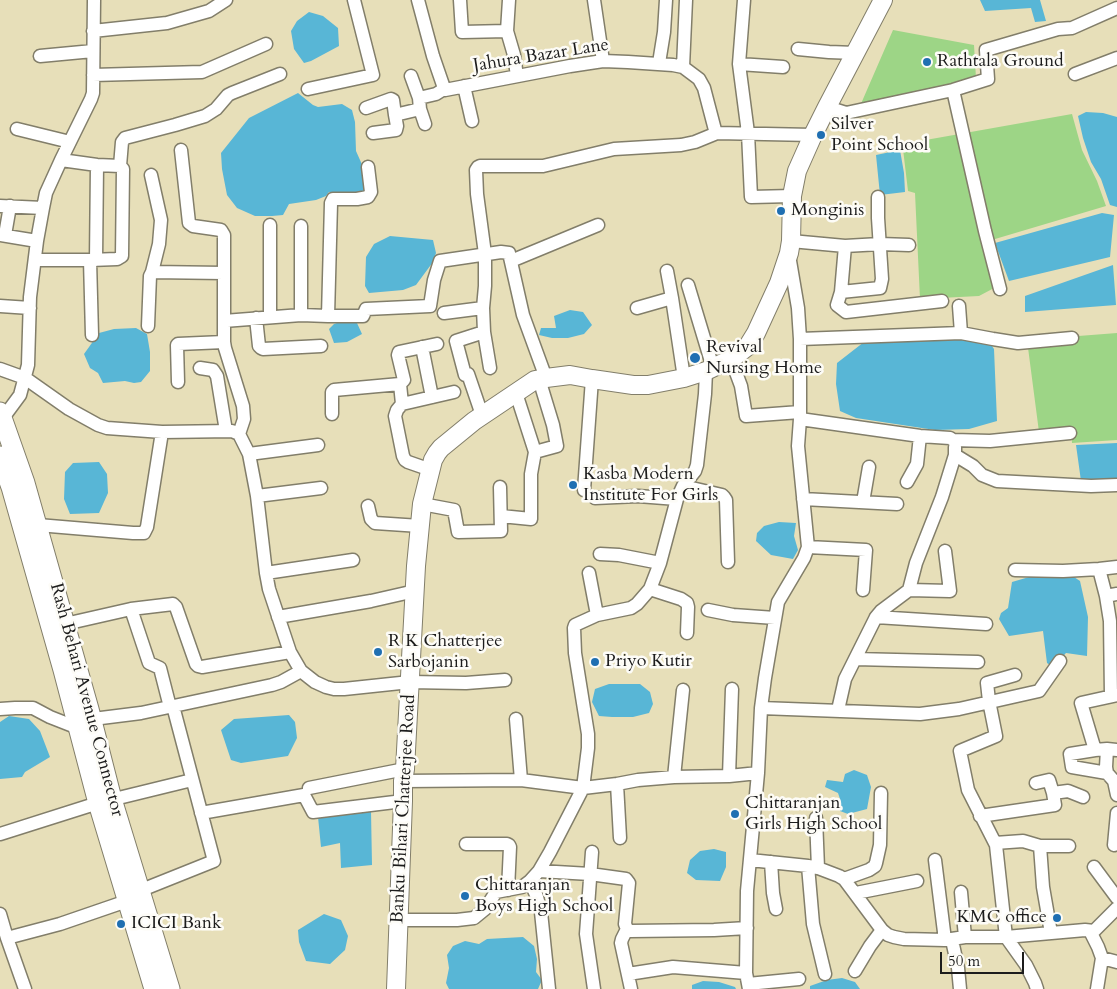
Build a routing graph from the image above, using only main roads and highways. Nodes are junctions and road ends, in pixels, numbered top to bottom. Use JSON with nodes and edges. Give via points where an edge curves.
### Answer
{"nodes":[{"id":1,"x":883,"y":0,"type":"edge"},
{"id":2,"x":1,"y":415,"type":"edge"},
{"id":3,"x":0,"y":456,"type":"edge"},
{"id":4,"x":82,"y":723,"type":"junction"},
{"id":5,"x":133,"y":896,"type":"junction"},
{"id":6,"x":154,"y":989,"type":"edge"},
{"id":7,"x":170,"y":989,"type":"edge"},
{"id":8,"x":396,"y":989,"type":"edge"}],
"edges":[{"from":1,"to":8,"type":"main road","name":"Banku Bihari Chatterjee Road","via":[[797,171],[792,196],[790,247],[779,283],[748,346],[709,370],[648,386],[570,375],[542,378],[482,415],[441,448],[434,460],[422,504],[415,591]]},
{"from":2,"to":4,"type":"main road","name":"Rash Behari Avenue Connector","via":[[38,525],[65,624]]},
{"from":3,"to":4,"type":"main road","name":"Rash Behari Avenue Connector"},
{"from":4,"to":5,"type":"main road","name":"Rash Behari Avenue Connector"},
{"from":5,"to":6,"type":"main road","name":"Rash Behari Avenue Connector"},
{"from":5,"to":7,"type":"main road","name":"Rash Behari Avenue Connector"}]}
